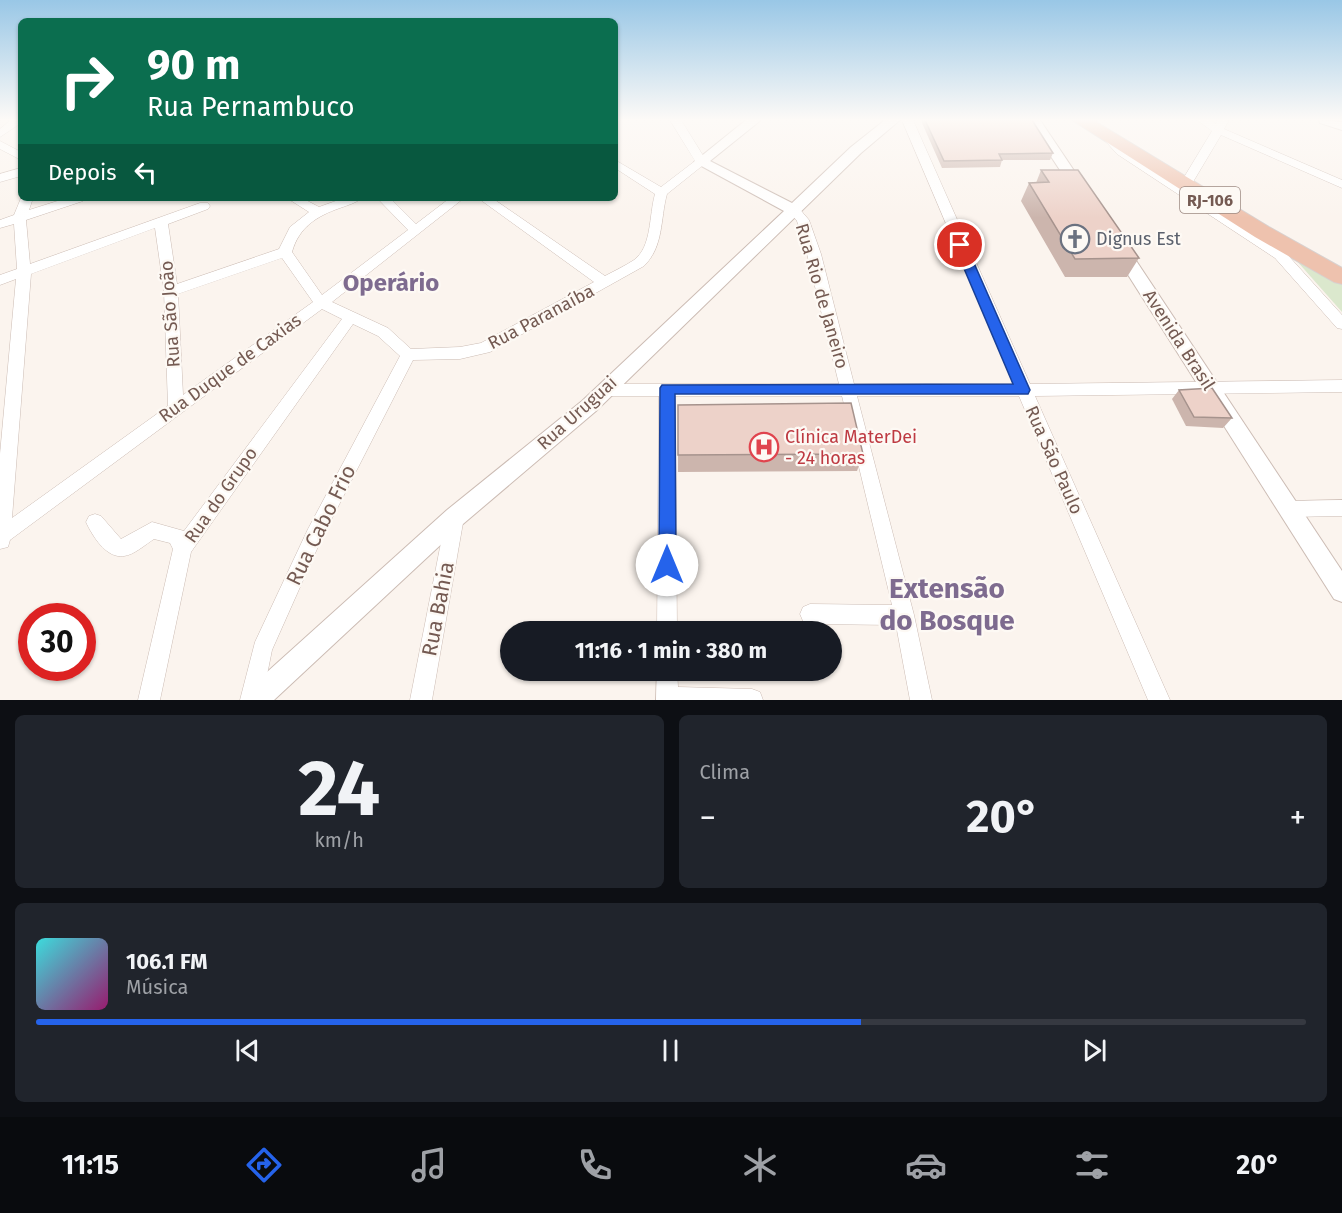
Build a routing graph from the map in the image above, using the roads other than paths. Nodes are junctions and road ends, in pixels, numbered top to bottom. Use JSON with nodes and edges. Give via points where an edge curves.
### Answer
{"nodes":[{"id":1,"x":695,"y":153,"type":"edge"},
{"id":2,"x":713,"y":153,"type":"edge"},
{"id":3,"x":853,"y":153,"type":"edge"},
{"id":4,"x":920,"y":153,"type":"edge"},
{"id":5,"x":1055,"y":153,"type":"edge"},
{"id":6,"x":1121,"y":153,"type":"edge"},
{"id":7,"x":1142,"y":153,"type":"edge"},
{"id":8,"x":1146,"y":153,"type":"edge"},
{"id":9,"x":1205,"y":153,"type":"edge"},
{"id":10,"x":1278,"y":153,"type":"edge"},
{"id":11,"x":701,"y":162,"type":"junction"},
{"id":12,"x":618,"y":165,"type":"edge"},
{"id":13,"x":18,"y":173,"type":"edge"},
{"id":14,"x":0,"y":178,"type":"edge"},
{"id":15,"x":1189,"y":179,"type":"junction"},
{"id":16,"x":1342,"y":184,"type":"edge"},
{"id":17,"x":661,"y":193,"type":"junction"},
{"id":18,"x":26,"y":201,"type":"edge"},
{"id":19,"x":70,"y":201,"type":"edge"},
{"id":20,"x":298,"y":201,"type":"edge"},
{"id":21,"x":347,"y":201,"type":"edge"},
{"id":22,"x":386,"y":201,"type":"edge"},
{"id":23,"x":454,"y":201,"type":"edge"},
{"id":24,"x":488,"y":201,"type":"edge"},
{"id":25,"x":204,"y":206,"type":"dead end"},
{"id":26,"x":1091,"y":207,"type":"edge"},
{"id":27,"x":794,"y":210,"type":"junction"},
{"id":28,"x":316,"y":211,"type":"junction"},
{"id":29,"x":21,"y":218,"type":"junction"},
{"id":30,"x":161,"y":222,"type":"junction"},
{"id":31,"x":0,"y":224,"type":"edge"},
{"id":32,"x":416,"y":231,"type":"junction"},
{"id":33,"x":1110,"y":234,"type":"edge"},
{"id":34,"x":285,"y":252,"type":"junction"},
{"id":35,"x":1342,"y":268,"type":"edge"},
{"id":36,"x":24,"y":271,"type":"junction"},
{"id":37,"x":1342,"y":277,"type":"edge"},
{"id":38,"x":0,"y":280,"type":"edge"},
{"id":39,"x":605,"y":284,"type":"junction"},
{"id":40,"x":171,"y":291,"type":"junction"},
{"id":41,"x":321,"y":303,"type":"junction"},
{"id":42,"x":351,"y":317,"type":"junction"},
{"id":43,"x":1342,"y":324,"type":"edge"},
{"id":44,"x":408,"y":355,"type":"junction"},
{"id":45,"x":1342,"y":386,"type":"edge"},
{"id":46,"x":1210,"y":387,"type":"junction"},
{"id":47,"x":668,"y":388,"type":"junction"},
{"id":48,"x":848,"y":389,"type":"junction"},
{"id":49,"x":605,"y":390,"type":"junction"},
{"id":50,"x":1023,"y":390,"type":"junction"},
{"id":51,"x":176,"y":407,"type":"junction"},
{"id":52,"x":1342,"y":508,"type":"edge"},
{"id":53,"x":1288,"y":509,"type":"junction"},
{"id":54,"x":455,"y":517,"type":"junction"},
{"id":55,"x":95,"y":522,"type":"dead end"},
{"id":56,"x":1,"y":539,"type":"edge"},
{"id":57,"x":182,"y":549,"type":"junction"},
{"id":58,"x":1342,"y":591,"type":"edge"},
{"id":59,"x":810,"y":614,"type":"dead end"},
{"id":60,"x":904,"y":615,"type":"junction"},
{"id":61,"x":667,"y":621,"type":"edge"},
{"id":62,"x":667,"y":681,"type":"edge"},
{"id":63,"x":667,"y":698,"type":"edge"},
{"id":64,"x":149,"y":700,"type":"edge"},
{"id":65,"x":253,"y":700,"type":"edge"},
{"id":66,"x":421,"y":700,"type":"edge"},
{"id":67,"x":752,"y":700,"type":"edge"},
{"id":68,"x":921,"y":700,"type":"edge"},
{"id":69,"x":1159,"y":700,"type":"edge"}],
"edges":[{"from":1,"to":11,"type":"street"},
{"from":2,"to":11,"type":"street"},
{"from":3,"to":27,"type":"street","name":"Rua Uruguai"},
{"from":4,"to":50,"type":"street","name":"Rua São Paulo"},
{"from":5,"to":26,"type":"street"},
{"from":6,"to":43,"type":"street","via":[[1288,261]]},
{"from":7,"to":37,"type":"highway","number":"RJ-106","via":[[1262,232]]},
{"from":8,"to":15,"type":"highway","number":"RJ-106"},
{"from":9,"to":15,"type":"street"},
{"from":10,"to":16,"type":"street"},
{"from":11,"to":17,"type":"street"},
{"from":11,"to":27,"type":"street"},
{"from":12,"to":17,"type":"street"},
{"from":13,"to":14,"type":"street"},
{"from":15,"to":35,"type":"highway","number":"RJ-106"},
{"from":17,"to":39,"type":"street","name":"Rua Paranaíba","via":[[653,243],[647,255]]},
{"from":18,"to":29,"type":"street"},
{"from":19,"to":29,"type":"street"},
{"from":20,"to":28,"type":"street"},
{"from":21,"to":28,"type":"street"},
{"from":22,"to":32,"type":"street"},
{"from":23,"to":32,"type":"street","name":"Rua Duque de Caxias"},
{"from":24,"to":39,"type":"street"},
{"from":25,"to":30,"type":"street"},
{"from":27,"to":48,"type":"street","name":"Rua Rio de Janeiro","via":[[807,232]]},
{"from":27,"to":49,"type":"street","name":"Rua Uruguai"},
{"from":28,"to":34,"type":"street","via":[[288,238]]},
{"from":29,"to":31,"type":"street"},
{"from":29,"to":36,"type":"street"},
{"from":30,"to":36,"type":"street"},
{"from":30,"to":40,"type":"street","name":"Rua São João"},
{"from":32,"to":41,"type":"street","name":"Rua Duque de Caxias"},
{"from":33,"to":46,"type":"street","name":"Avenida Brasil"},
{"from":34,"to":40,"type":"street"},
{"from":34,"to":41,"type":"street"},
{"from":36,"to":38,"type":"street"},
{"from":36,"to":56,"type":"street"},
{"from":39,"to":44,"type":"street","name":"Rua Paranaíba","via":[[485,348]]},
{"from":40,"to":51,"type":"street","name":"Rua São João"},
{"from":41,"to":42,"type":"street"},
{"from":41,"to":51,"type":"street","name":"Rua Duque de Caxias"},
{"from":42,"to":44,"type":"street","via":[[383,333]]},
{"from":42,"to":57,"type":"street","name":"Rua do Grupo"},
{"from":44,"to":65,"type":"street","name":"Rua Cabo Frio","via":[[314,536],[262,649]]},
{"from":45,"to":46,"type":"street"},
{"from":46,"to":50,"type":"street"},
{"from":46,"to":53,"type":"street","name":"Avenida Brasil"},
{"from":47,"to":48,"type":"street"},
{"from":47,"to":49,"type":"street"},
{"from":47,"to":61,"type":"street"},
{"from":48,"to":50,"type":"street"},
{"from":48,"to":60,"type":"street","name":"Rua Rio de Janeiro"},
{"from":49,"to":54,"type":"street","name":"Rua Uruguai"},
{"from":50,"to":69,"type":"street","name":"Rua São Paulo"},
{"from":51,"to":56,"type":"street","name":"Rua Duque de Caxias"},
{"from":52,"to":53,"type":"street"},
{"from":53,"to":58,"type":"street","name":"Avenida Brasil"},
{"from":54,"to":65,"type":"street","name":"Rua Uruguai"},
{"from":54,"to":66,"type":"street","name":"Rua Bahia"},
{"from":55,"to":57,"type":"street","via":[[117,548],[152,530],[177,536]]},
{"from":57,"to":64,"type":"street","name":"Rua do Grupo"},
{"from":59,"to":60,"type":"street"},
{"from":60,"to":68,"type":"street","name":"Rua Rio de Janeiro"},
{"from":62,"to":63,"type":"street"},
{"from":63,"to":67,"type":"street"}]}
